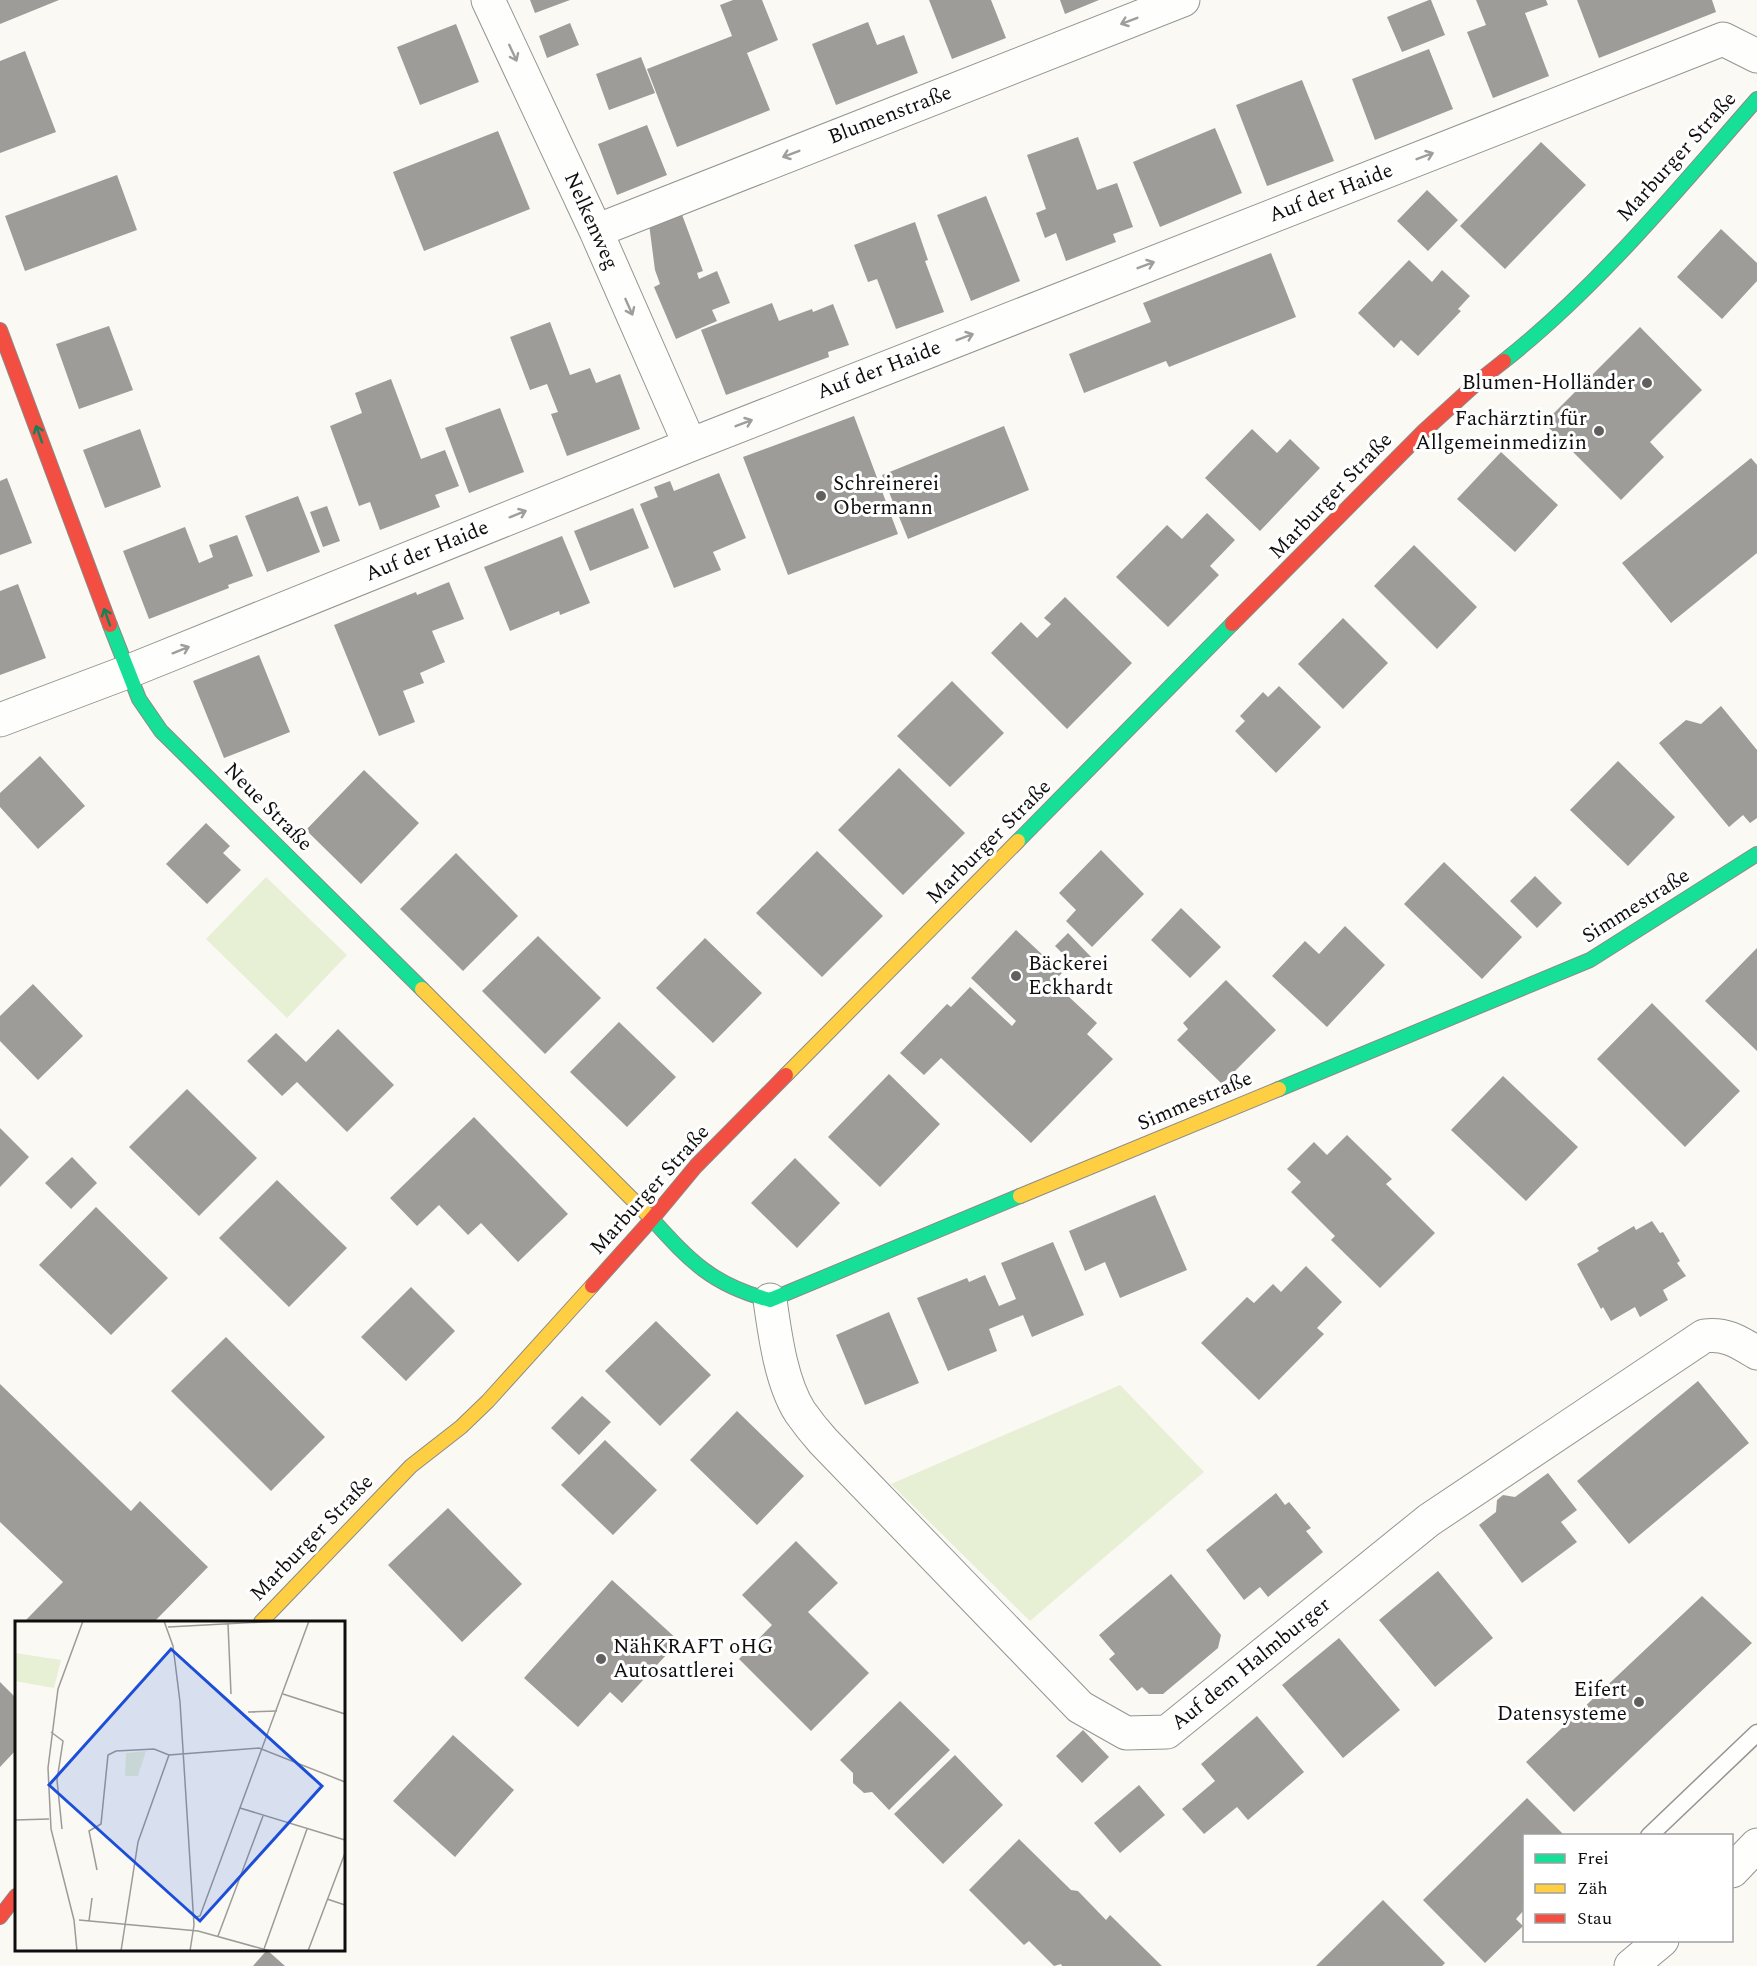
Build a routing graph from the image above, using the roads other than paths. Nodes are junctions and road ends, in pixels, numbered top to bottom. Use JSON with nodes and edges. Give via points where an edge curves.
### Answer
{"nodes":[{"id":1,"x":488,"y":0,"type":"edge"},
{"id":2,"x":1183,"y":0,"type":"edge"},
{"id":3,"x":1757,"y":56,"type":"edge"},
{"id":4,"x":1757,"y":99,"type":"edge"},
{"id":5,"x":596,"y":231,"type":"junction"},
{"id":6,"x":0,"y":330,"type":"edge"},
{"id":7,"x":690,"y":445,"type":"junction"},
{"id":8,"x":127,"y":672,"type":"junction"},
{"id":9,"x":0,"y":720,"type":"edge"},
{"id":10,"x":1757,"y":854,"type":"edge"},
{"id":11,"x":652,"y":1219,"type":"junction"},
{"id":12,"x":770,"y":1300,"type":"junction"},
{"id":13,"x":1757,"y":1353,"type":"edge"},
{"id":14,"x":263,"y":1621,"type":"edge"},
{"id":15,"x":1757,"y":1733,"type":"edge"},
{"id":16,"x":1651,"y":1834,"type":"edge"},
{"id":17,"x":1757,"y":1845,"type":"edge"},
{"id":18,"x":1733,"y":1869,"type":"edge"},
{"id":19,"x":15,"y":1897,"type":"edge"},
{"id":20,"x":0,"y":1917,"type":"edge"},
{"id":21,"x":1661,"y":1942,"type":"edge"},
{"id":22,"x":1631,"y":1966,"type":"edge"}],
"edges":[{"from":1,"to":5,"type":"street","name":"Nelkenweg","one_way":true},
{"from":2,"to":5,"type":"street","name":"Blumenstraße","one_way":true},
{"from":7,"to":3,"type":"street","name":"Auf der Haide","one_way":true,"via":[[1723,39]]},
{"from":4,"to":11,"type":"street","name":"Marburger Straße","via":[[1633,239],[1542,331],[1424,431],[696,1166]]},
{"from":5,"to":7,"type":"street","name":"Nelkenweg","one_way":true},
{"from":8,"to":6,"type":"street","name":"Neue Straße","one_way":true},
{"from":8,"to":7,"type":"street","name":"Auf der Haide","one_way":true},
{"from":8,"to":9,"type":"street","name":"Auf der Haide"},
{"from":8,"to":11,"type":"street","name":"Neue Straße","via":[[139,699],[161,731]]},
{"from":10,"to":12,"type":"street","name":"Simmestraße","via":[[1590,960]]},
{"from":11,"to":12,"type":"street","via":[[671,1242],[720,1284]]},
{"from":11,"to":14,"type":"street","name":"Marburger Straße","via":[[488,1401],[411,1466]]},
{"from":12,"to":13,"type":"street","name":"Auf dem Halmburger","via":[[785,1376],[799,1411],[823,1441],[1080,1707],[1126,1733],[1167,1732],[1429,1520],[1704,1336],[1728,1336]]},
{"from":15,"to":16,"type":"lane"},
{"from":17,"to":18,"type":"street"},
{"from":19,"to":20,"type":"street"},
{"from":21,"to":22,"type":"street"}]}
